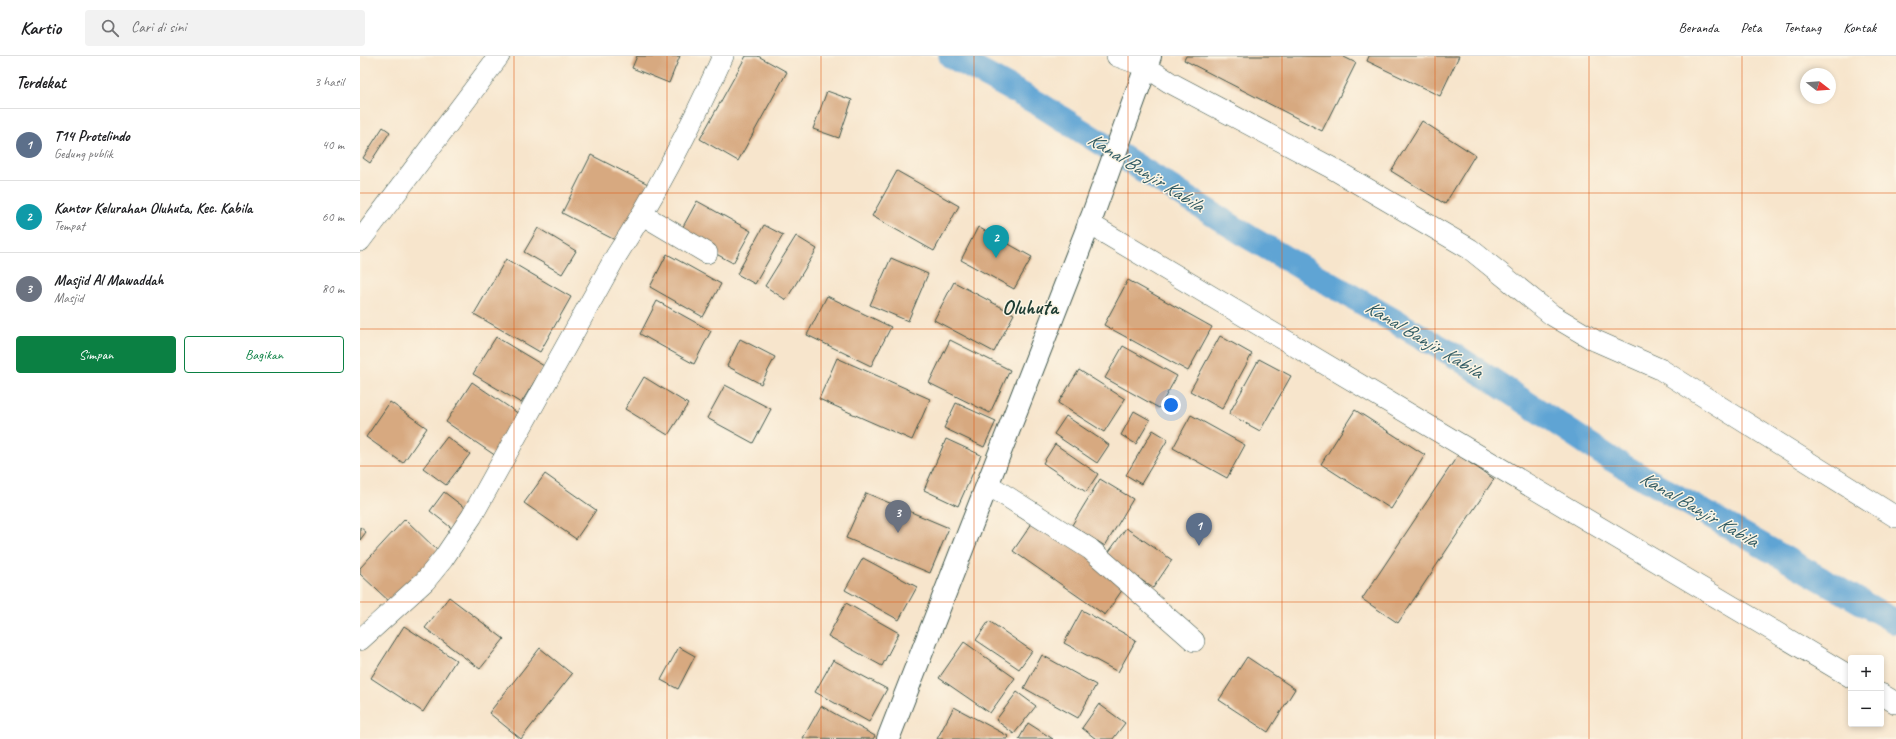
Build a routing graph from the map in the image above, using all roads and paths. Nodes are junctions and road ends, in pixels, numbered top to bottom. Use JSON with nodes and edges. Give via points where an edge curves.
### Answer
{"nodes":[{"id":1,"x":499,"y":56,"type":"edge"},
{"id":2,"x":723,"y":56,"type":"edge"},
{"id":3,"x":1117,"y":56,"type":"edge"},
{"id":4,"x":1146,"y":68,"type":"edge"},
{"id":5,"x":643,"y":215,"type":"junction"},
{"id":6,"x":1090,"y":219,"type":"junction"},
{"id":7,"x":360,"y":241,"type":"edge"},
{"id":8,"x":707,"y":253,"type":"dead end"},
{"id":9,"x":987,"y":484,"type":"junction"},
{"id":10,"x":1896,"y":517,"type":"edge"},
{"id":11,"x":360,"y":640,"type":"edge"},
{"id":12,"x":1194,"y":641,"type":"dead end"},
{"id":13,"x":1848,"y":674,"type":"edge"},
{"id":14,"x":1884,"y":696,"type":"edge"},
{"id":15,"x":1896,"y":703,"type":"edge"},
{"id":16,"x":888,"y":739,"type":"edge"}],
"edges":[{"from":1,"to":7,"type":"street"},
{"from":2,"to":5,"type":"street"},
{"from":3,"to":4,"type":"street"},
{"from":4,"to":6,"type":"main road"},
{"from":4,"to":10,"type":"street","via":[[1330,166],[1470,249],[1552,315],[1594,340],[1660,369]]},
{"from":5,"to":8,"type":"street"},
{"from":5,"to":11,"type":"street","via":[[616,256],[472,516],[425,581]]},
{"from":6,"to":9,"type":"main road"},
{"from":6,"to":13,"type":"street"},
{"from":9,"to":12,"type":"street","via":[[1090,549]]},
{"from":9,"to":16,"type":"main road"},
{"from":14,"to":15,"type":"street"}]}
